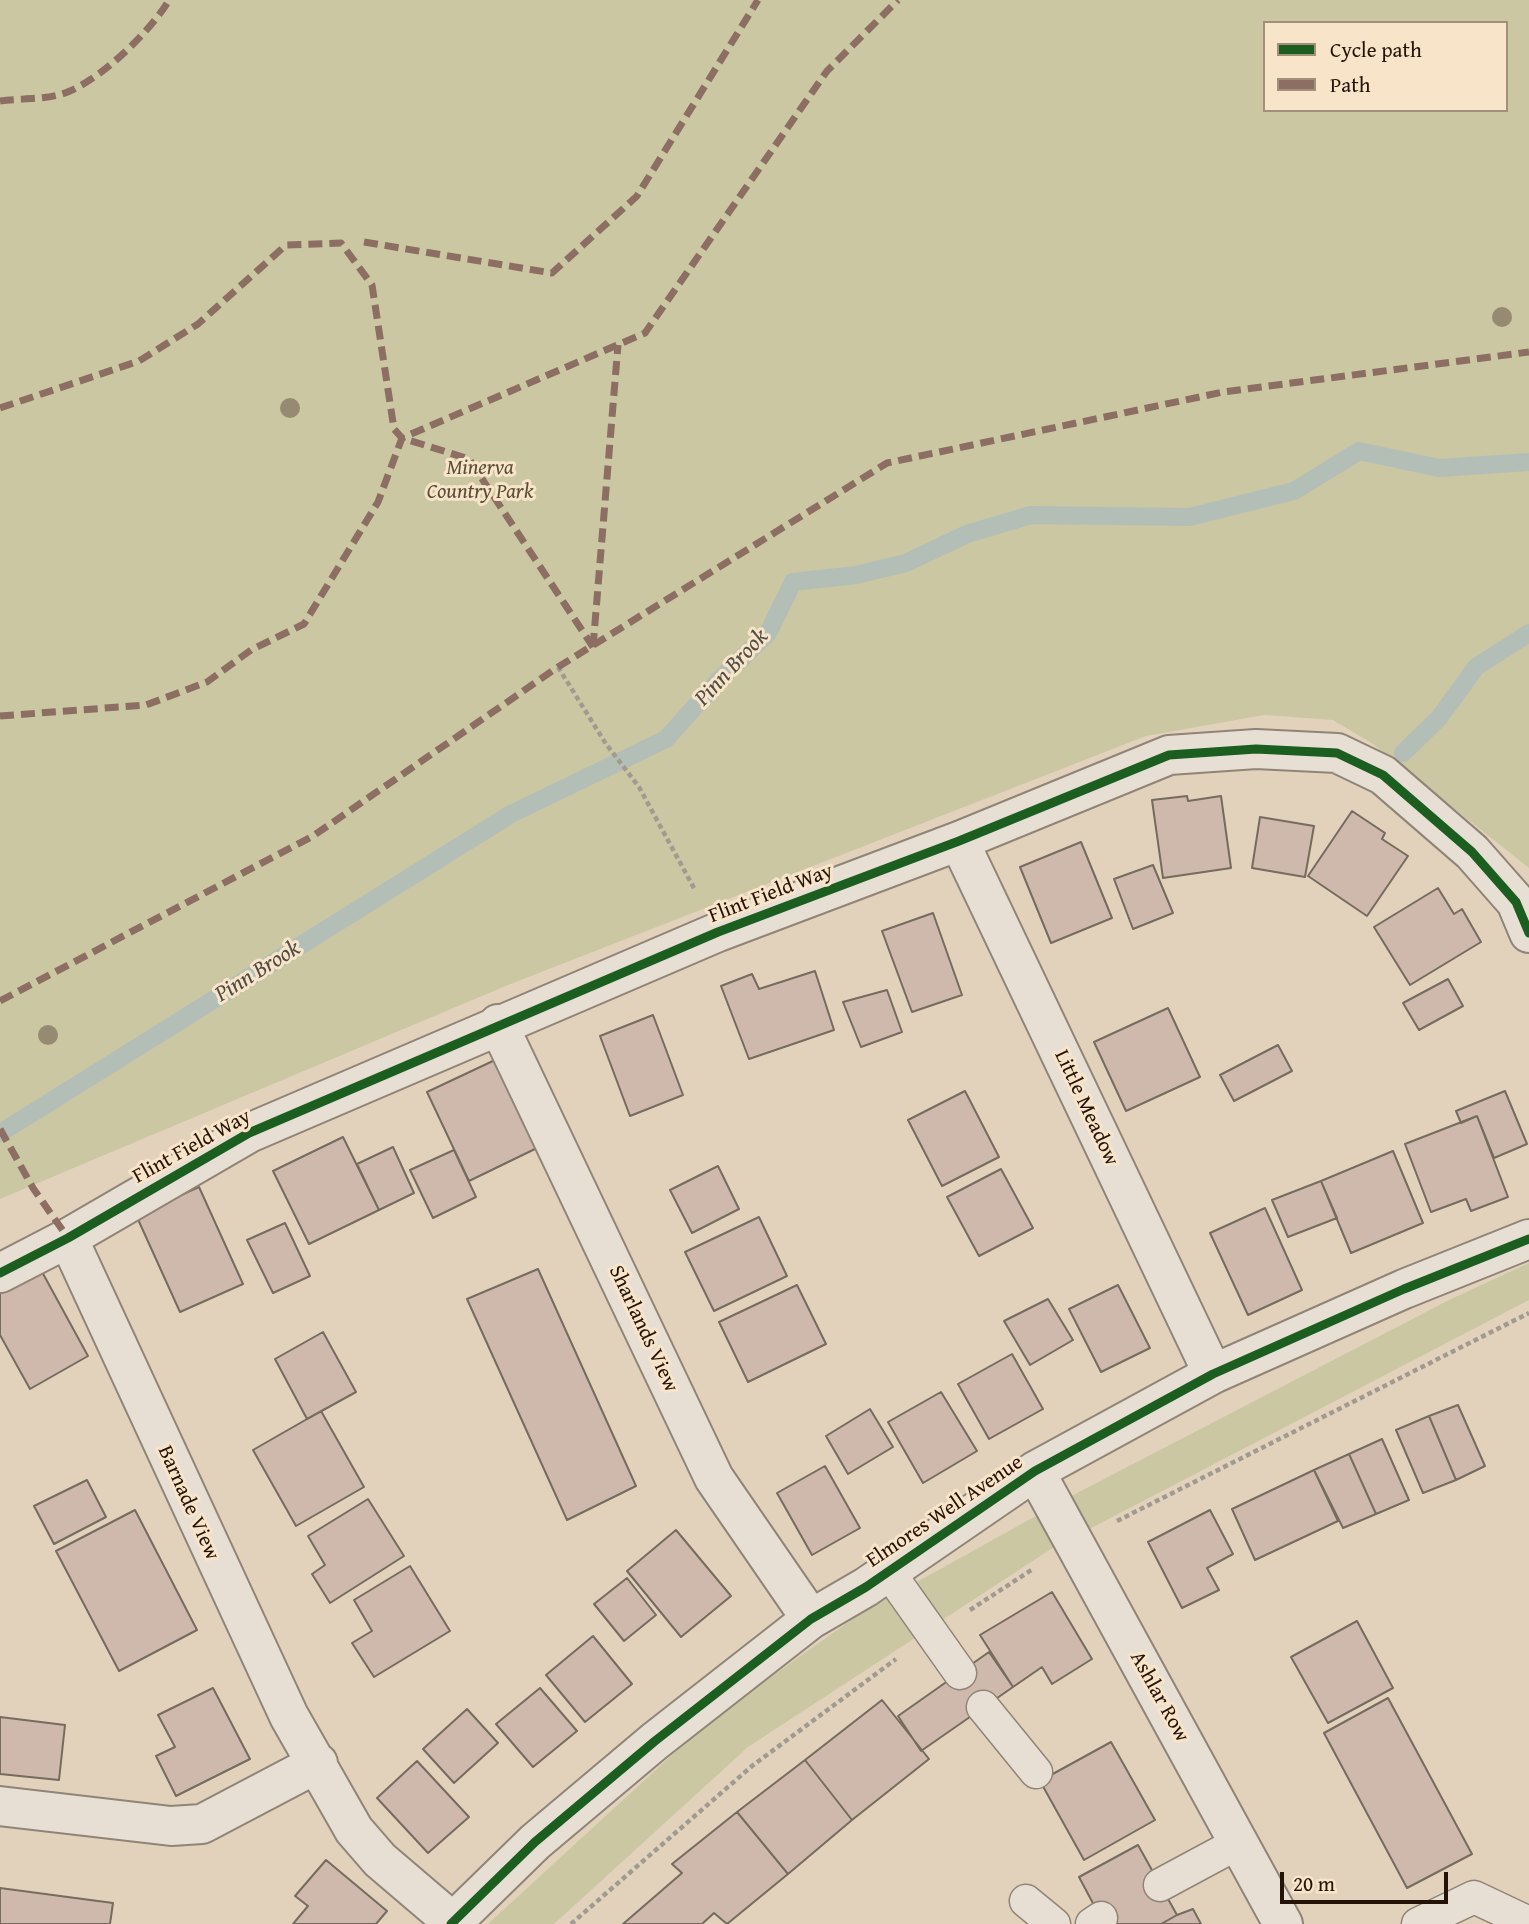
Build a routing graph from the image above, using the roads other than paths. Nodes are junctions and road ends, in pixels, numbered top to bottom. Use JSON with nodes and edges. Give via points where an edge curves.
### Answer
{"nodes":[{"id":1,"x":959,"y":841,"type":"junction"},
{"id":2,"x":1529,"y":933,"type":"edge"},
{"id":3,"x":498,"y":1024,"type":"junction"},
{"id":4,"x":68,"y":1238,"type":"junction"},
{"id":5,"x":1529,"y":1238,"type":"edge"},
{"id":6,"x":0,"y":1273,"type":"edge"},
{"id":7,"x":1213,"y":1374,"type":"junction"},
{"id":8,"x":1035,"y":1471,"type":"junction"},
{"id":9,"x":888,"y":1571,"type":"junction"},
{"id":10,"x":811,"y":1619,"type":"junction"},
{"id":11,"x":960,"y":1673,"type":"dead end"},
{"id":12,"x":983,"y":1707,"type":"dead end"},
{"id":13,"x":318,"y":1763,"type":"junction"},
{"id":14,"x":1036,"y":1772,"type":"dead end"},
{"id":15,"x":0,"y":1805,"type":"edge"},
{"id":16,"x":1240,"y":1842,"type":"junction"},
{"id":17,"x":1160,"y":1885,"type":"dead end"},
{"id":18,"x":1026,"y":1901,"type":"dead end"},
{"id":19,"x":453,"y":1923,"type":"edge"},
{"id":20,"x":1529,"y":1923,"type":"edge"},
{"id":21,"x":1054,"y":1924,"type":"edge"},
{"id":22,"x":1283,"y":1924,"type":"edge"},
{"id":23,"x":1418,"y":1924,"type":"edge"}],
"edges":[{"from":1,"to":2,"type":"street","name":"Flint Field Way","via":[[1169,755],[1256,749],[1337,753],[1383,775],[1472,852],[1516,902]]},
{"from":1,"to":3,"type":"street","name":"Flint Field Way","via":[[718,932]]},
{"from":1,"to":7,"type":"street","name":"Little Meadow"},
{"from":3,"to":4,"type":"street","name":"Flint Field Way","via":[[248,1133]]},
{"from":3,"to":10,"type":"street","name":"Sharlands View","via":[[713,1478]]},
{"from":4,"to":6,"type":"street","name":"Flint Field Way"},
{"from":4,"to":13,"type":"street","name":"Barnade View","via":[[220,1573],[289,1716]]},
{"from":5,"to":7,"type":"street","name":"Elmores Well Avenue"},
{"from":7,"to":8,"type":"street","name":"Elmores Well Avenue"},
{"from":8,"to":9,"type":"street","name":"Elmores Well Avenue"},
{"from":8,"to":16,"type":"street","name":"Ashlar Row"},
{"from":9,"to":10,"type":"street","name":"Elmores Well Avenue"},
{"from":9,"to":11,"type":"lane"},
{"from":10,"to":19,"type":"street","name":"Elmores Well Avenue","via":[[654,1741]]},
{"from":12,"to":14,"type":"lane"},
{"from":13,"to":15,"type":"street","via":[[202,1824],[171,1826]]},
{"from":13,"to":19,"type":"street","name":"Barnade View","via":[[363,1840]]},
{"from":16,"to":17,"type":"lane"},
{"from":16,"to":22,"type":"street","name":"Ashlar Row"},
{"from":18,"to":21,"type":"lane"},
{"from":20,"to":23,"type":"lane","via":[[1474,1897]]}]}
